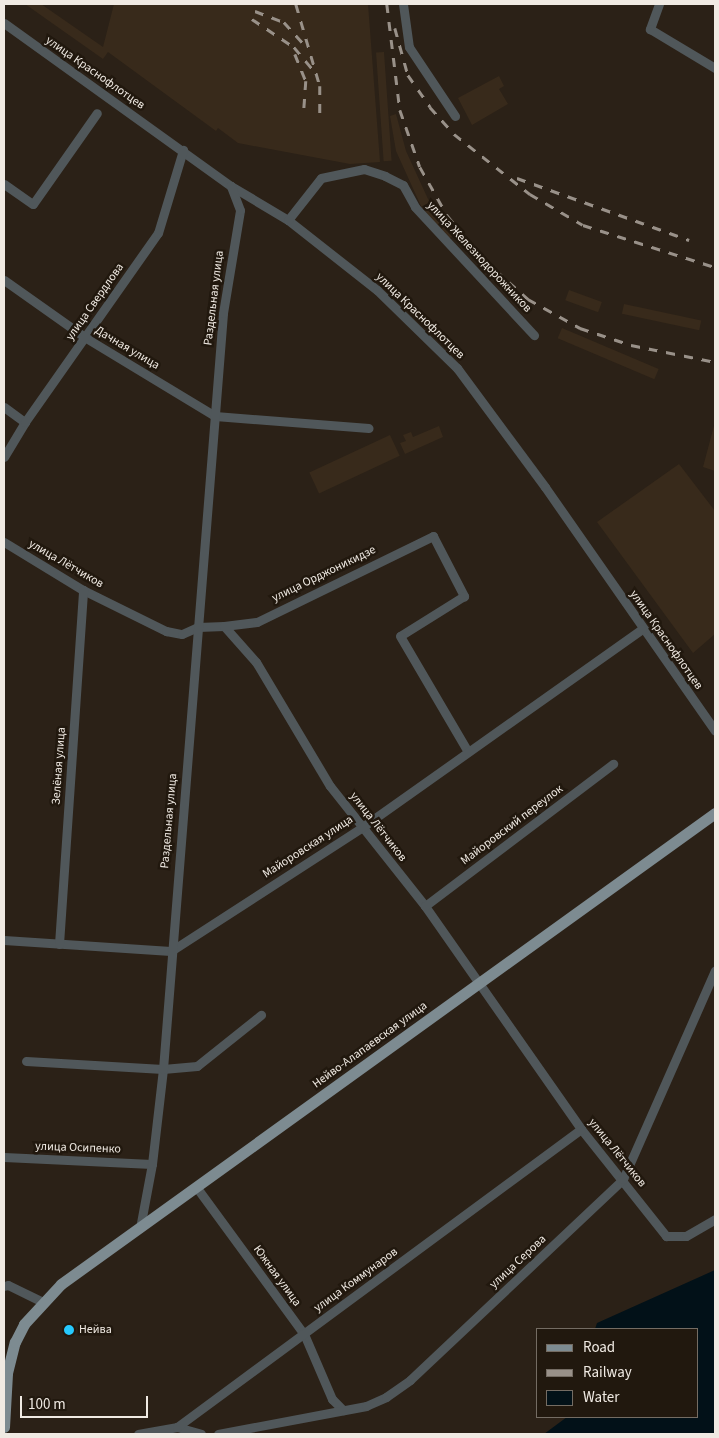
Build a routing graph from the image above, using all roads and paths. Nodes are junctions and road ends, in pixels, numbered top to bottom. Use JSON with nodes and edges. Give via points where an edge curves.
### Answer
{"nodes":[{"id":1,"x":403,"y":4,"type":"edge"},
{"id":2,"x":659,"y":4,"type":"edge"},
{"id":3,"x":4,"y":23,"type":"edge"},
{"id":4,"x":715,"y":68,"type":"edge"},
{"id":5,"x":97,"y":113,"type":"dead end"},
{"id":6,"x":455,"y":116,"type":"dead end"},
{"id":7,"x":183,"y":150,"type":"junction"},
{"id":8,"x":4,"y":184,"type":"edge"},
{"id":9,"x":231,"y":186,"type":"junction"},
{"id":10,"x":288,"y":220,"type":"junction"},
{"id":11,"x":4,"y":280,"type":"edge"},
{"id":12,"x":534,"y":335,"type":"dead end"},
{"id":13,"x":86,"y":338,"type":"junction"},
{"id":14,"x":4,"y":407,"type":"edge"},
{"id":15,"x":215,"y":416,"type":"junction"},
{"id":16,"x":24,"y":422,"type":"junction"},
{"id":17,"x":369,"y":428,"type":"dead end"},
{"id":18,"x":4,"y":457,"type":"edge"},
{"id":19,"x":4,"y":542,"type":"edge"},
{"id":20,"x":83,"y":590,"type":"junction"},
{"id":21,"x":224,"y":626,"type":"junction"},
{"id":22,"x":198,"y":628,"type":"junction"},
{"id":23,"x":642,"y":629,"type":"junction"},
{"id":24,"x":715,"y":731,"type":"edge"},
{"id":25,"x":468,"y":752,"type":"junction"},
{"id":26,"x":613,"y":764,"type":"dead end"},
{"id":27,"x":715,"y":813,"type":"edge"},
{"id":28,"x":361,"y":828,"type":"junction"},
{"id":29,"x":425,"y":906,"type":"junction"},
{"id":30,"x":4,"y":940,"type":"edge"},
{"id":31,"x":59,"y":944,"type":"junction"},
{"id":32,"x":170,"y":951,"type":"junction"},
{"id":33,"x":715,"y":970,"type":"edge"},
{"id":34,"x":480,"y":982,"type":"junction"},
{"id":35,"x":261,"y":1015,"type":"dead end"},
{"id":36,"x":26,"y":1061,"type":"dead end"},
{"id":37,"x":163,"y":1069,"type":"junction"},
{"id":38,"x":582,"y":1129,"type":"junction"},
{"id":39,"x":4,"y":1157,"type":"edge"},
{"id":40,"x":152,"y":1164,"type":"junction"},
{"id":41,"x":623,"y":1180,"type":"junction"},
{"id":42,"x":197,"y":1188,"type":"dead end"},
{"id":43,"x":715,"y":1218,"type":"edge"},
{"id":44,"x":140,"y":1228,"type":"junction"},
{"id":45,"x":4,"y":1286,"type":"edge"},
{"id":46,"x":43,"y":1302,"type":"junction"},
{"id":47,"x":304,"y":1334,"type":"junction"},
{"id":48,"x":343,"y":1410,"type":"junction"},
{"id":49,"x":4,"y":1426,"type":"edge"},
{"id":50,"x":178,"y":1427,"type":"junction"},
{"id":51,"x":138,"y":1434,"type":"edge"},
{"id":52,"x":201,"y":1434,"type":"edge"},
{"id":53,"x":218,"y":1434,"type":"edge"}],
"edges":[{"from":1,"to":6,"type":"street","via":[[409,47]]},
{"from":2,"to":4,"type":"street","via":[[650,29]]},
{"from":3,"to":7,"type":"street","name":"улица Краснофлотцев"},
{"from":5,"to":8,"type":"street","via":[[33,204]]},
{"from":7,"to":9,"type":"street","name":"улица Краснофлотцев"},
{"from":7,"to":13,"type":"street","name":"улица Свердлова","via":[[158,233]]},
{"from":9,"to":10,"type":"street","name":"улица Краснофлотцев"},
{"from":9,"to":15,"type":"street","name":"Раздельная улица","via":[[240,210],[223,313]]},
{"from":10,"to":12,"type":"street","name":"улица Железнодорожников","via":[[321,178],[364,169],[385,176],[403,185],[415,207]]},
{"from":10,"to":23,"type":"street","name":"улица Краснофлотцев","via":[[377,290],[457,368],[545,487]]},
{"from":11,"to":13,"type":"street","name":"Дачная улица"},
{"from":13,"to":15,"type":"street","name":"Дачная улица"},
{"from":13,"to":16,"type":"street","name":"улица Свердлова"},
{"from":14,"to":16,"type":"street"},
{"from":15,"to":17,"type":"street"},
{"from":15,"to":22,"type":"street","name":"Раздельная улица"},
{"from":16,"to":18,"type":"street","name":"улица Свердлова"},
{"from":19,"to":20,"type":"street","name":"улица Лётчиков"},
{"from":20,"to":22,"type":"street","name":"улица Лётчиков","via":[[166,631],[182,634]]},
{"from":20,"to":31,"type":"street","name":"Зелёная улица"},
{"from":21,"to":22,"type":"street","name":"улица Лётчиков"},
{"from":21,"to":25,"type":"street","name":"улица Орджоникидзе","via":[[257,622],[433,536],[464,596],[400,636]]},
{"from":21,"to":28,"type":"street","name":"улица Лётчиков","via":[[256,662],[330,786]]},
{"from":22,"to":32,"type":"street","name":"Раздельная улица"},
{"from":23,"to":24,"type":"street","name":"улица Краснофлотцев"},
{"from":23,"to":25,"type":"street","name":"Майоровская улица"},
{"from":25,"to":28,"type":"street","name":"Майоровская улица"},
{"from":26,"to":29,"type":"street","name":"Майоровский переулок"},
{"from":27,"to":34,"type":"main road","name":"Нейво-Алапаевская улица"},
{"from":28,"to":29,"type":"street","name":"улица Лётчиков"},
{"from":28,"to":32,"type":"street","name":"Майоровская улица"},
{"from":29,"to":34,"type":"street","name":"улица Лётчиков"},
{"from":30,"to":31,"type":"street"},
{"from":31,"to":32,"type":"street"},
{"from":32,"to":37,"type":"street","name":"Раздельная улица"},
{"from":33,"to":41,"type":"street","name":"улица Серова"},
{"from":34,"to":38,"type":"street","name":"улица Лётчиков"},
{"from":34,"to":44,"type":"main road","name":"Нейво-Алапаевская улица"},
{"from":35,"to":37,"type":"street","via":[[197,1066]]},
{"from":36,"to":37,"type":"street"},
{"from":37,"to":40,"type":"street","name":"Раздельная улица"},
{"from":38,"to":41,"type":"street","name":"улица Лётчиков"},
{"from":38,"to":47,"type":"street","name":"улица Коммунаров"},
{"from":39,"to":40,"type":"street","name":"улица Осипенко"},
{"from":40,"to":44,"type":"street","name":"Раздельная улица"},
{"from":41,"to":43,"type":"street","name":"улица Лётчиков","via":[[666,1236],[686,1236]]},
{"from":41,"to":48,"type":"street","name":"улица Серова","via":[[401,1388],[370,1404]]},
{"from":42,"to":47,"type":"street","name":"Южная улица"},
{"from":44,"to":46,"type":"main road","name":"Нейво-Алапаевская улица","via":[[61,1284]]},
{"from":45,"to":46,"type":"street"},
{"from":46,"to":49,"type":"main road","name":"Нейво-Алапаевская улица","via":[[24,1324],[16,1342],[7,1373]]},
{"from":47,"to":48,"type":"street","name":"Южная улица","via":[[332,1399]]},
{"from":47,"to":50,"type":"street","name":"улица Коммунаров"},
{"from":48,"to":53,"type":"street","name":"улица Серова"},
{"from":50,"to":51,"type":"street","name":"улица Коммунаров"},
{"from":50,"to":52,"type":"street"}]}
